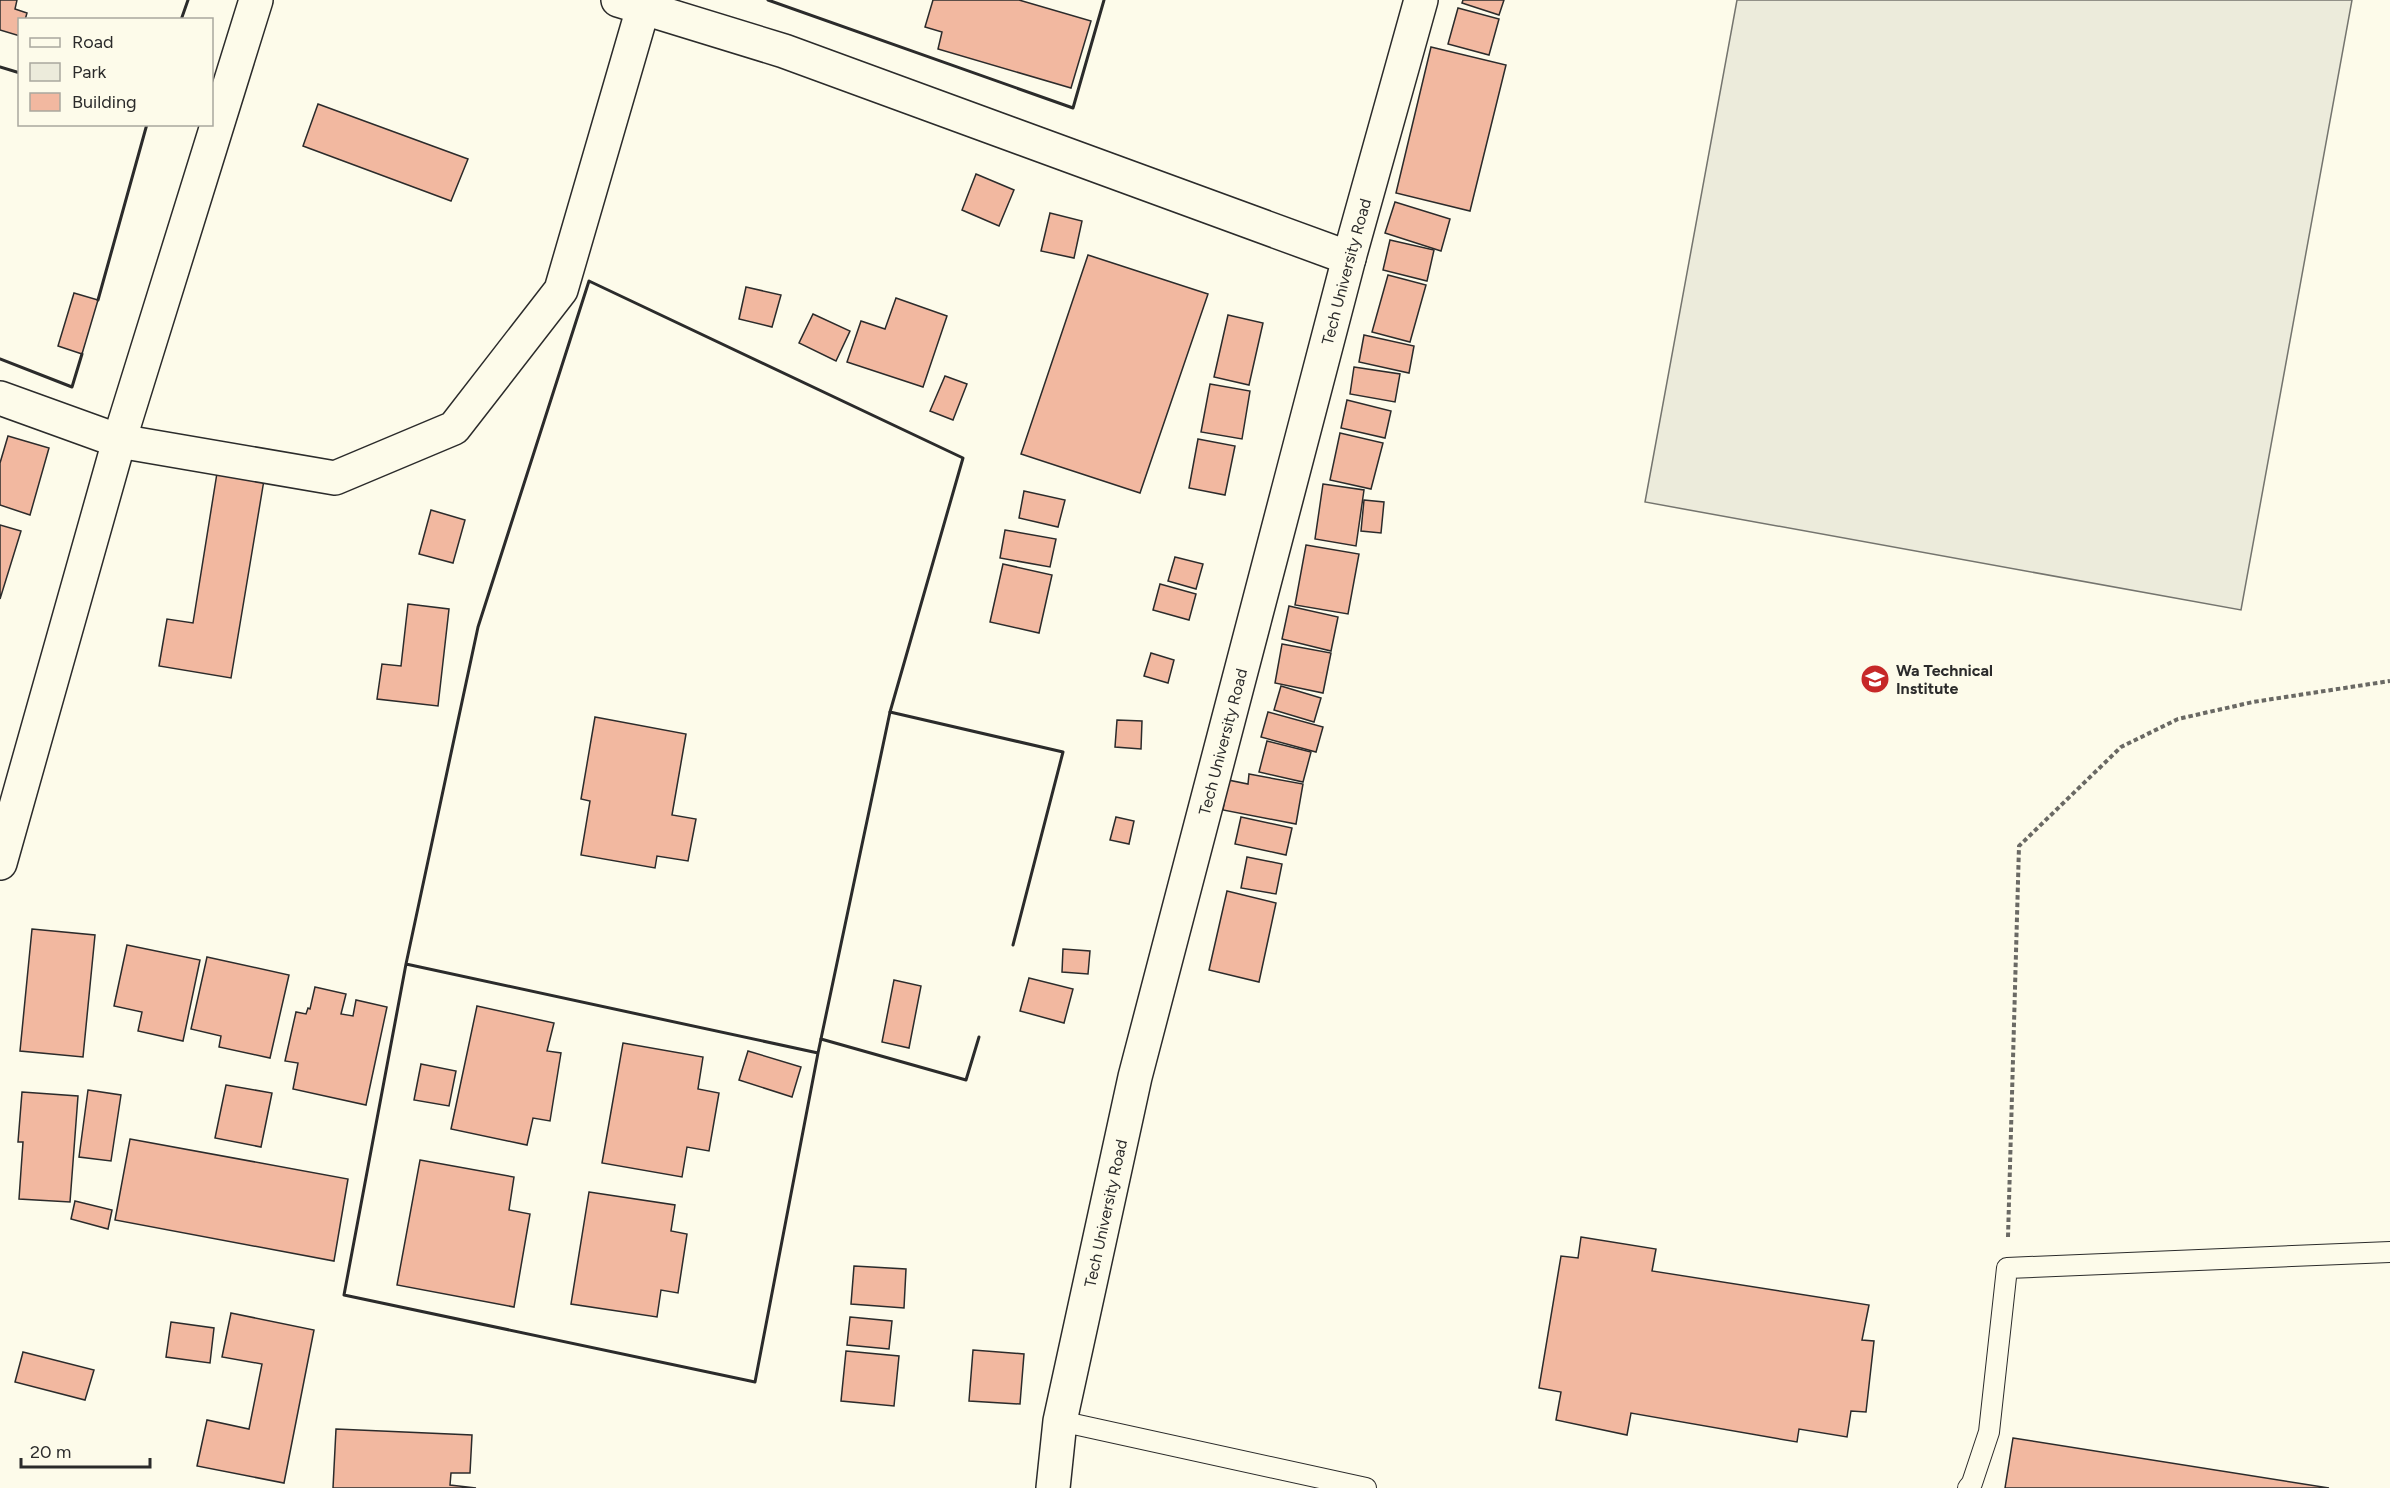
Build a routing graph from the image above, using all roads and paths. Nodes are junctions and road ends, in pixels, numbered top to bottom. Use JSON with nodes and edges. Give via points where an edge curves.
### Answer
{"nodes":[{"id":1,"x":256,"y":0,"type":"edge"},
{"id":2,"x":1421,"y":0,"type":"edge"},
{"id":3,"x":630,"y":4,"type":"edge"},
{"id":4,"x":1349,"y":258,"type":"junction"},
{"id":5,"x":0,"y":398,"type":"edge"},
{"id":6,"x":119,"y":441,"type":"junction"},
{"id":7,"x":2390,"y":681,"type":"edge"},
{"id":8,"x":0,"y":863,"type":"edge"},
{"id":9,"x":2390,"y":1252,"type":"edge"},
{"id":10,"x":2007,"y":1268,"type":"junction"},
{"id":11,"x":1060,"y":1421,"type":"junction"},
{"id":12,"x":1053,"y":1488,"type":"edge"},
{"id":13,"x":1366,"y":1488,"type":"edge"},
{"id":14,"x":1968,"y":1488,"type":"edge"}],
"edges":[{"from":1,"to":6,"type":"street"},
{"from":2,"to":4,"type":"street","name":"Tech University Road"},
{"from":3,"to":4,"type":"street","via":[[784,51]]},
{"from":3,"to":6,"type":"street","via":[[561,290],[454,428],[335,478]]},
{"from":4,"to":11,"type":"street","name":"Tech University Road","via":[[1135,1077]]},
{"from":5,"to":6,"type":"street"},
{"from":6,"to":8,"type":"street"},
{"from":7,"to":10,"type":"path","via":[[2253,702],[2178,719],[2121,747],[2019,846]]},
{"from":9,"to":10,"type":"lane"},
{"from":10,"to":14,"type":"lane","via":[[1989,1432]]},
{"from":11,"to":12,"type":"street","name":"Tech University Road"},
{"from":11,"to":13,"type":"lane"}]}
